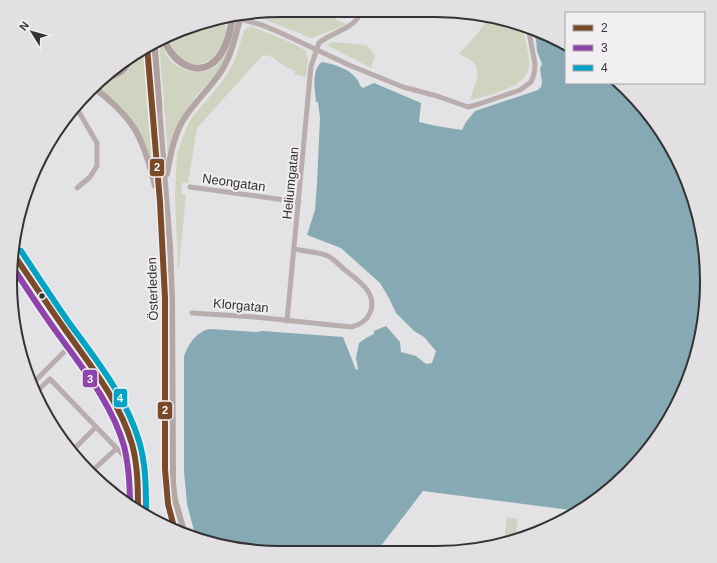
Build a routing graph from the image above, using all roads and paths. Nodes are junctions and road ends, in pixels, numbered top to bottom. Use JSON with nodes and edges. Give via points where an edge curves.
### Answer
{"nodes":[{"id":1,"x":359,"y":17,"type":"edge"},
{"id":2,"x":242,"y":20,"type":"edge"},
{"id":3,"x":234,"y":21,"type":"edge"},
{"id":4,"x":235,"y":21,"type":"edge"},
{"id":5,"x":529,"y":34,"type":"edge"},
{"id":6,"x":166,"y":44,"type":"edge"},
{"id":7,"x":154,"y":49,"type":"edge"},
{"id":8,"x":316,"y":49,"type":"junction"},
{"id":9,"x":149,"y":52,"type":"edge"},
{"id":10,"x":98,"y":91,"type":"edge"},
{"id":11,"x":156,"y":108,"type":"junction"},
{"id":12,"x":79,"y":112,"type":"edge"},
{"id":13,"x":165,"y":182,"type":"junction"},
{"id":14,"x":77,"y":188,"type":"dead end"},
{"id":15,"x":190,"y":188,"type":"dead end"},
{"id":16,"x":160,"y":202,"type":"junction"},
{"id":17,"x":299,"y":202,"type":"junction"},
{"id":18,"x":294,"y":249,"type":"junction"},
{"id":19,"x":18,"y":262,"type":"edge"},
{"id":20,"x":22,"y":268,"type":"junction"},
{"id":21,"x":18,"y":271,"type":"edge"},
{"id":22,"x":192,"y":313,"type":"dead end"},
{"id":23,"x":287,"y":321,"type":"junction"},
{"id":24,"x":74,"y":342,"type":"junction"},
{"id":25,"x":36,"y":380,"type":"edge"},
{"id":26,"x":40,"y":389,"type":"edge"},
{"id":27,"x":96,"y":427,"type":"junction"},
{"id":28,"x":76,"y":448,"type":"edge"},
{"id":29,"x":116,"y":449,"type":"junction"},
{"id":30,"x":126,"y":458,"type":"dead end"},
{"id":31,"x":94,"y":469,"type":"edge"},
{"id":32,"x":138,"y":503,"type":"edge"},
{"id":33,"x":173,"y":523,"type":"edge"},
{"id":34,"x":182,"y":527,"type":"edge"}],
"edges":[{"from":1,"to":8,"type":"street","via":[[351,25],[322,40]]},
{"from":2,"to":8,"type":"street"},
{"from":3,"to":6,"type":"highway","via":[[224,50],[216,61],[205,67],[187,67],[177,60]]},
{"from":4,"to":13,"type":"main road","via":[[233,46],[227,61],[216,79],[191,108],[177,132]]},
{"from":5,"to":8,"type":"street","via":[[535,64],[531,82],[520,90],[468,106],[402,87]]},
{"from":7,"to":11,"type":"highway","name":"Österleden"},
{"from":8,"to":17,"type":"street","name":"Heliumgatan","via":[[311,66]]},
{"from":9,"to":11,"type":"highway","name":"Österleden"},
{"from":10,"to":16,"type":"main road","via":[[120,109],[136,131],[150,166]]},
{"from":11,"to":13,"type":"main road","name":"Österleden"},
{"from":11,"to":16,"type":"main road","name":"Österleden"},
{"from":12,"to":14,"type":"street","via":[[97,142],[97,166],[90,177]]},
{"from":13,"to":34,"type":"main road","name":"Österleden","via":[[172,299],[173,483]]},
{"from":15,"to":17,"type":"street","name":"Neongatan"},
{"from":16,"to":33,"type":"main road","name":"Österleden","via":[[165,298],[165,469],[168,504]]},
{"from":17,"to":18,"type":"street","name":"Heliumgatan"},
{"from":18,"to":23,"type":"street","name":"Heliumgatan"},
{"from":18,"to":23,"type":"street","name":"Klorgatan","via":[[328,256],[366,288],[373,306],[368,317],[360,325],[351,327]]},
{"from":19,"to":20,"type":"main road"},
{"from":20,"to":21,"type":"street"},
{"from":20,"to":24,"type":"main road"},
{"from":22,"to":23,"type":"street","name":"Klorgatan"},
{"from":24,"to":25,"type":"street"},
{"from":24,"to":32,"type":"main road","via":[[106,388],[124,424],[135,460]]},
{"from":26,"to":27,"type":"street","via":[[50,379]]},
{"from":27,"to":28,"type":"street"},
{"from":27,"to":29,"type":"street"},
{"from":29,"to":30,"type":"street"},
{"from":29,"to":31,"type":"street"}]}
